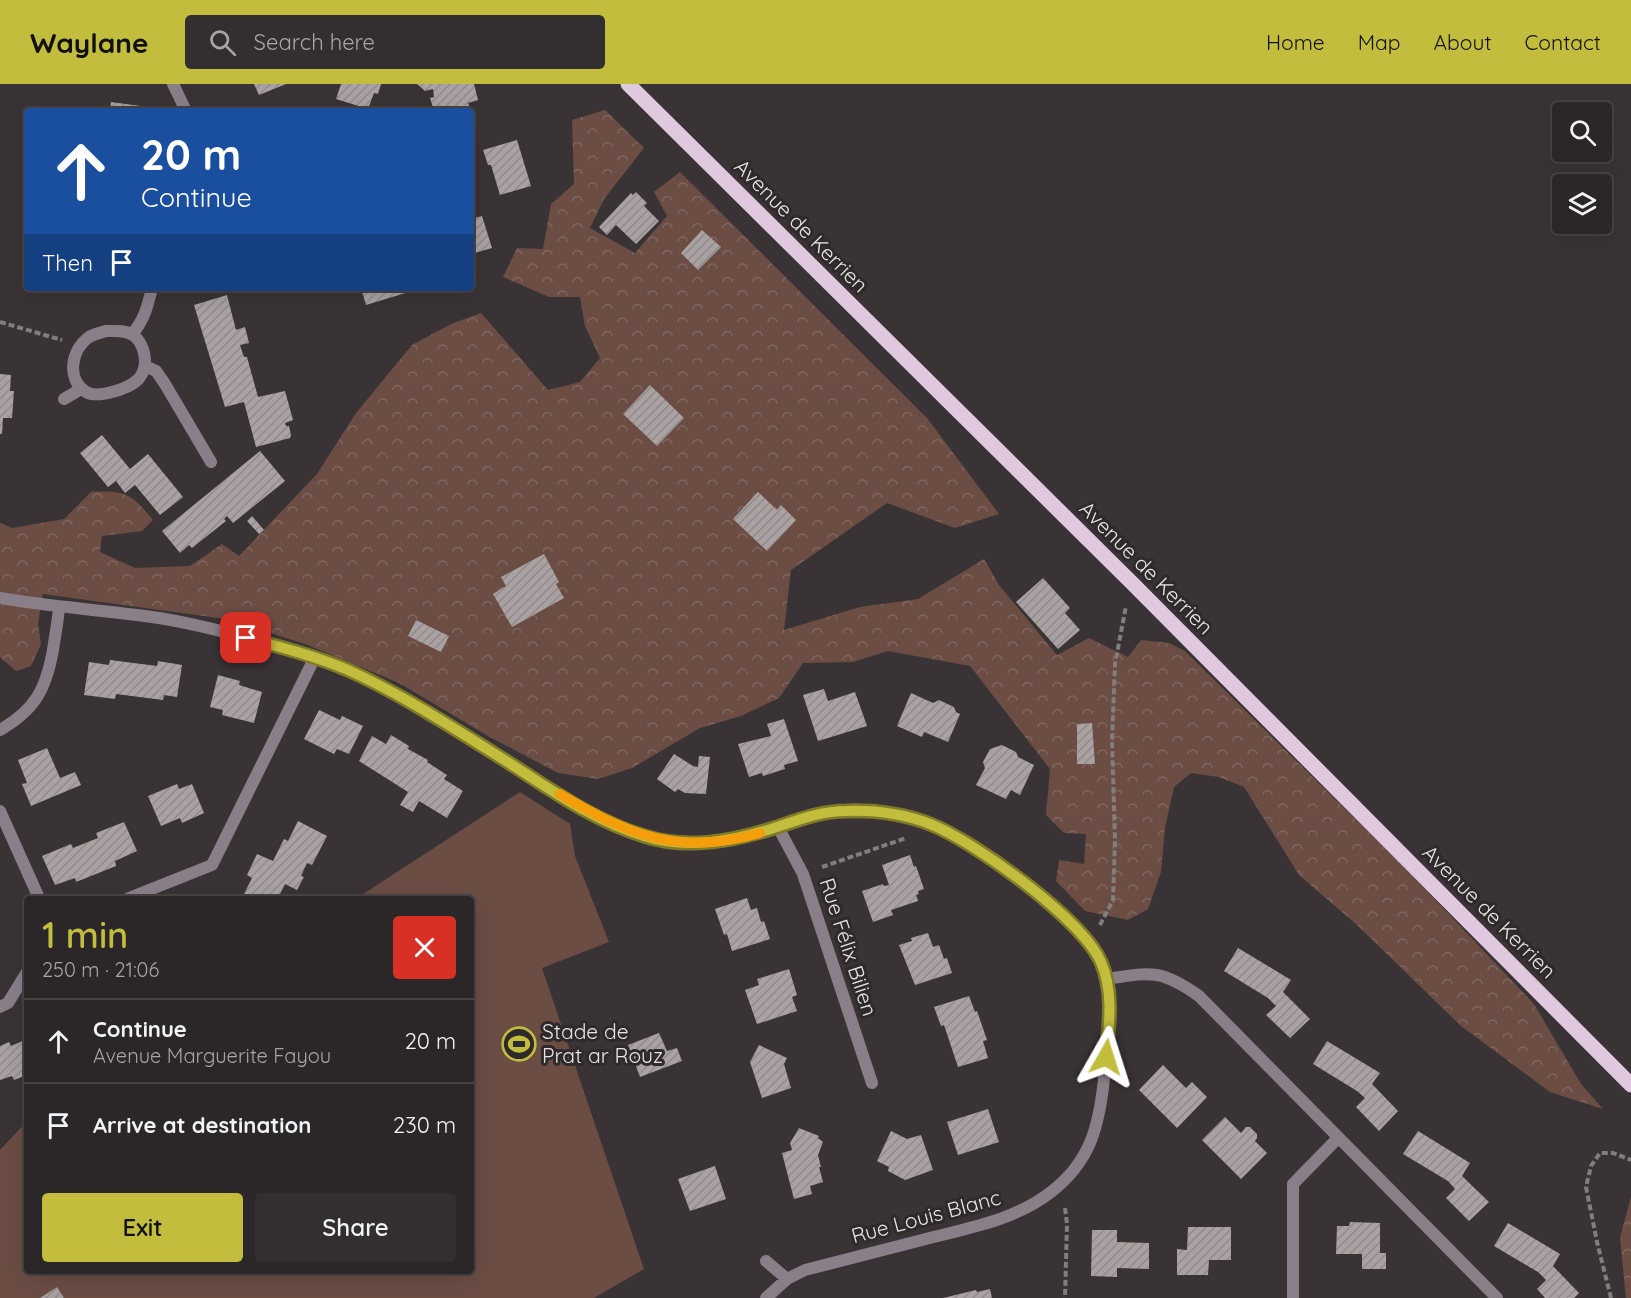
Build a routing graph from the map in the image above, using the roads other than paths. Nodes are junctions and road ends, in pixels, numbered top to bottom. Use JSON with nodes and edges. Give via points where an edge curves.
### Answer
{"nodes":[{"id":1,"x":173,"y":84,"type":"edge"},
{"id":2,"x":628,"y":84,"type":"edge"},
{"id":3,"x":185,"y":108,"type":"edge"},
{"id":4,"x":151,"y":291,"type":"edge"},
{"id":5,"x":132,"y":334,"type":"junction"},
{"id":6,"x":145,"y":366,"type":"junction"},
{"id":7,"x":81,"y":388,"type":"junction"},
{"id":8,"x":64,"y":399,"type":"dead end"},
{"id":9,"x":211,"y":462,"type":"dead end"},
{"id":10,"x":0,"y":598,"type":"edge"},
{"id":11,"x":58,"y":607,"type":"junction"},
{"id":12,"x":315,"y":657,"type":"junction"},
{"id":13,"x":0,"y":730,"type":"edge"},
{"id":14,"x":0,"y":811,"type":"edge"},
{"id":15,"x":778,"y":827,"type":"junction"},
{"id":16,"x":38,"y":896,"type":"edge"},
{"id":17,"x":134,"y":896,"type":"edge"},
{"id":18,"x":24,"y":977,"type":"edge"},
{"id":19,"x":1107,"y":979,"type":"junction"},
{"id":20,"x":0,"y":1007,"type":"edge"},
{"id":21,"x":872,"y":1083,"type":"dead end"},
{"id":22,"x":1631,"y":1085,"type":"edge"},
{"id":23,"x":1338,"y":1137,"type":"junction"},
{"id":24,"x":766,"y":1261,"type":"dead end"},
{"id":25,"x":787,"y":1279,"type":"junction"},
{"id":26,"x":766,"y":1298,"type":"edge"},
{"id":27,"x":1293,"y":1298,"type":"edge"},
{"id":28,"x":1497,"y":1298,"type":"edge"}],
"edges":[{"from":1,"to":3,"type":"street"},
{"from":2,"to":22,"type":"main road","name":"Avenue de Kerrien"},
{"from":4,"to":5,"type":"street","via":[[146,312]]},
{"from":5,"to":6,"type":"street","via":[[141,345]]},
{"from":5,"to":7,"type":"street","via":[[106,331],[90,336],[80,345],[73,369]]},
{"from":6,"to":7,"type":"street","via":[[131,385],[104,394],[90,394]]},
{"from":6,"to":9,"type":"street","via":[[156,371],[165,384]]},
{"from":7,"to":8,"type":"street"},
{"from":10,"to":11,"type":"street"},
{"from":11,"to":12,"type":"street","via":[[195,624]]},
{"from":11,"to":13,"type":"street","via":[[45,684],[33,705]]},
{"from":12,"to":15,"type":"street","via":[[387,689],[586,811],[644,837],[670,842],[718,842]]},
{"from":12,"to":17,"type":"street","via":[[212,865]]},
{"from":14,"to":16,"type":"street"},
{"from":15,"to":19,"type":"street","via":[[810,816],[865,810],[930,824],[978,851],[1052,905],[1091,944]]},
{"from":15,"to":21,"type":"street","name":"Rue Félix Bilien","via":[[803,874]]},
{"from":18,"to":20,"type":"street","via":[[8,1003]]},
{"from":19,"to":23,"type":"street","via":[[1154,973],[1182,984]]},
{"from":19,"to":25,"type":"street","name":"Rue Louis Blanc","via":[[1109,1023],[1101,1111],[1085,1154],[1062,1183],[1028,1208],[996,1221],[805,1270]]},
{"from":23,"to":27,"type":"street","via":[[1293,1184]]},
{"from":23,"to":28,"type":"street"},
{"from":24,"to":25,"type":"street"},
{"from":25,"to":26,"type":"street","name":"Rue Louis Blanc"}]}
